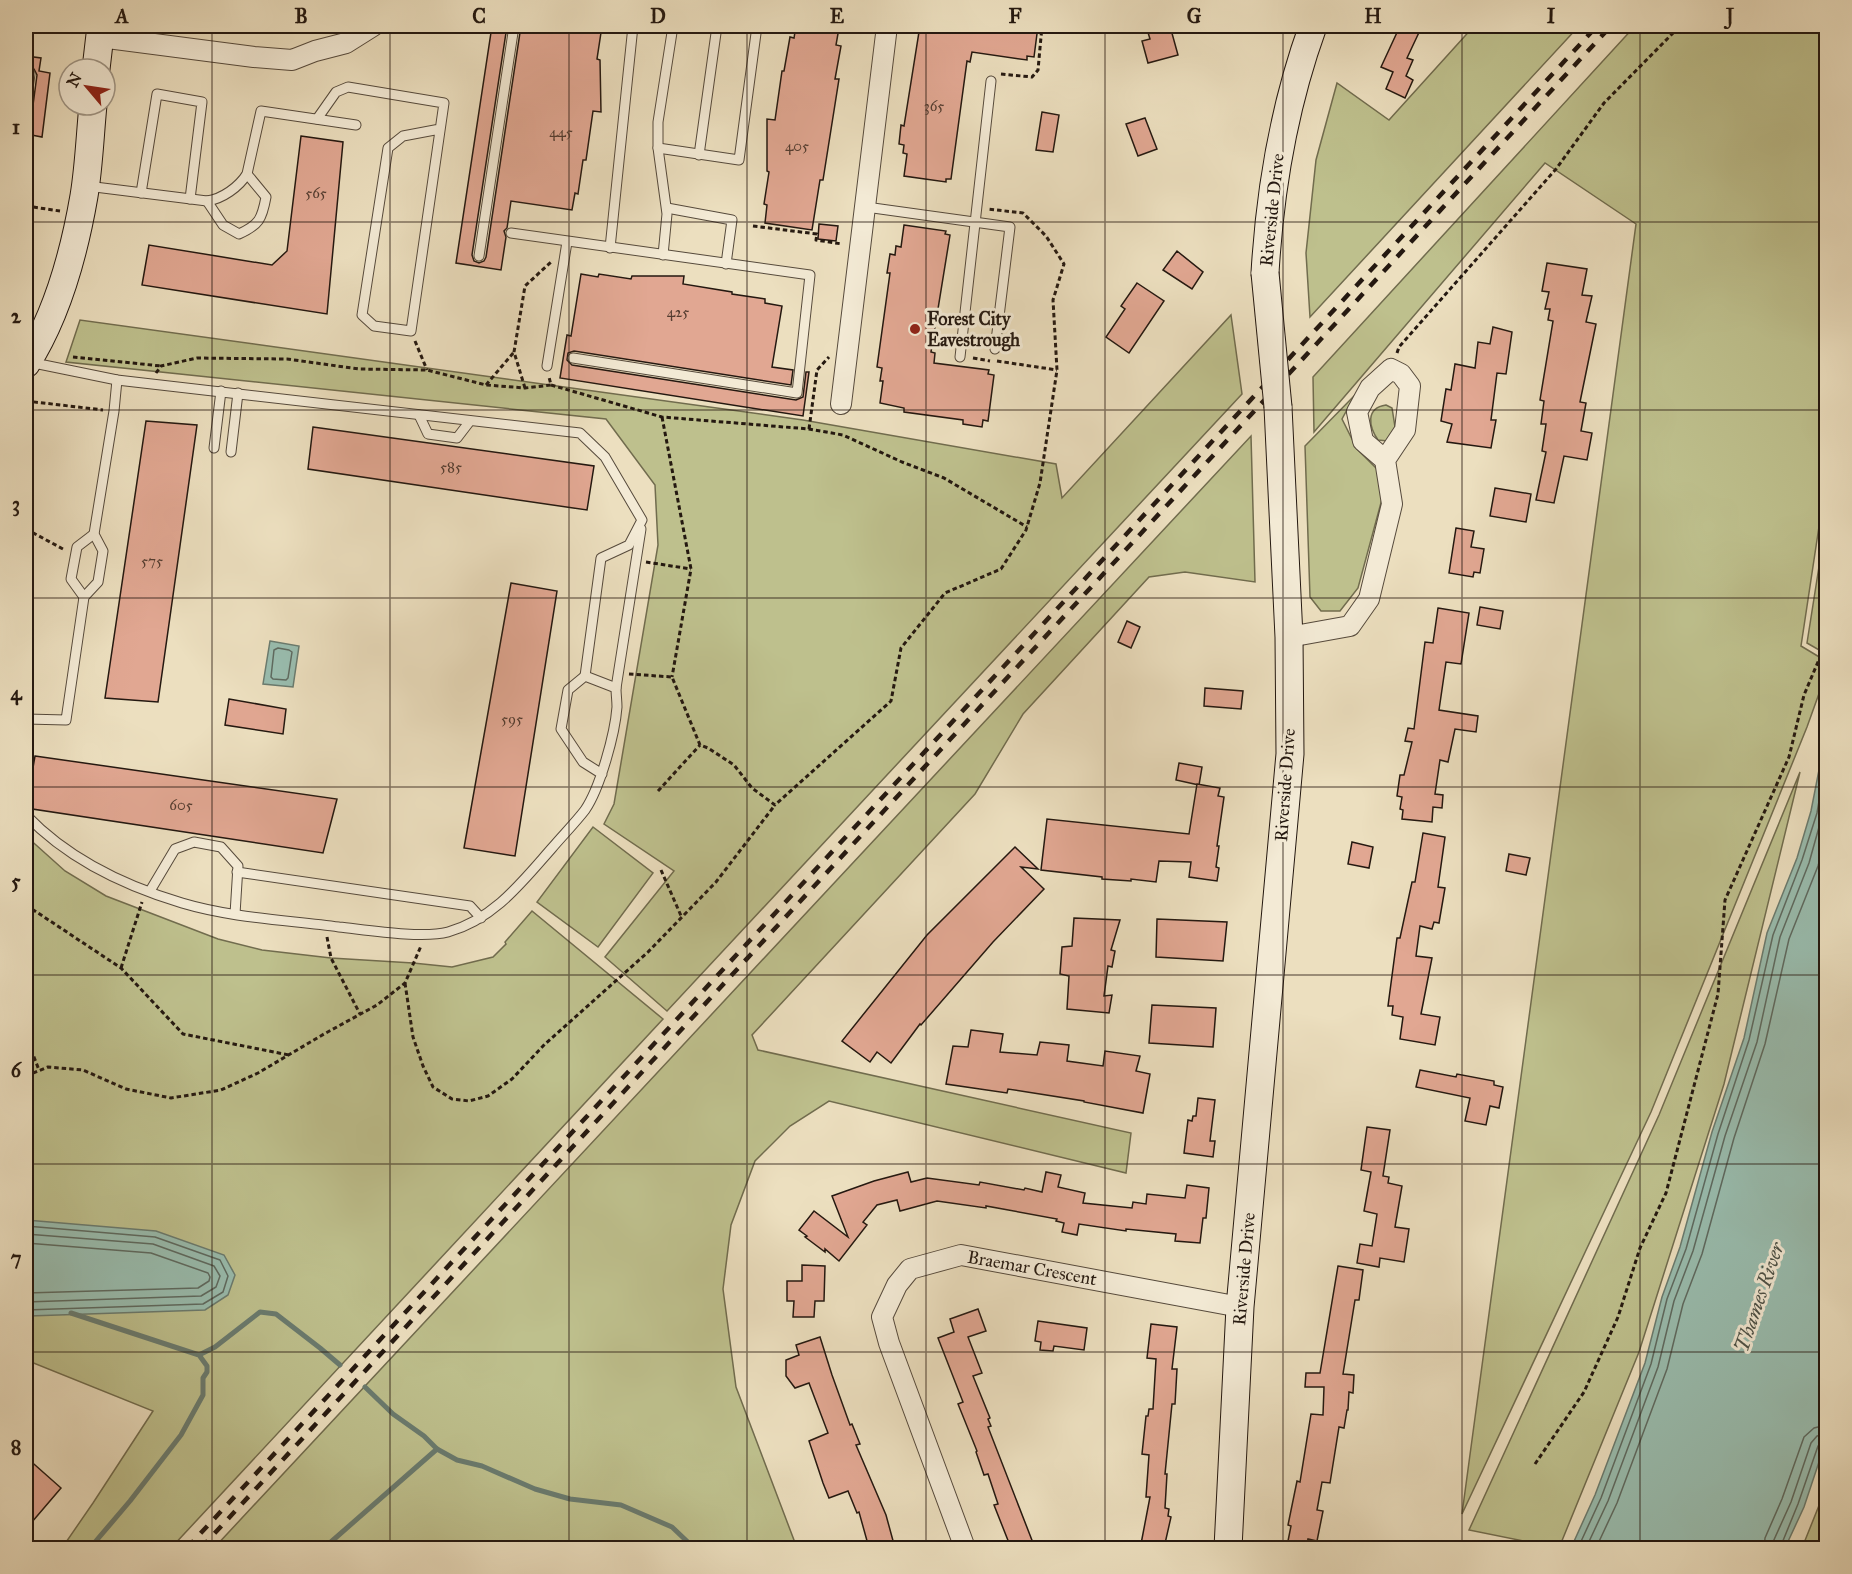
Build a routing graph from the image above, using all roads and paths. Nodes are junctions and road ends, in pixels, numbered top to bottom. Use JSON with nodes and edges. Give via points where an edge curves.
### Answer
{"nodes":[{"id":1,"x":373,"y":26,"type":"edge"},
{"id":2,"x":514,"y":26,"type":"edge"},
{"id":3,"x":633,"y":26,"type":"edge"},
{"id":4,"x":673,"y":26,"type":"edge"},
{"id":5,"x":717,"y":26,"type":"edge"},
{"id":6,"x":758,"y":26,"type":"edge"},
{"id":7,"x":887,"y":26,"type":"edge"},
{"id":8,"x":1042,"y":26,"type":"edge"},
{"id":9,"x":1313,"y":26,"type":"edge"},
{"id":10,"x":1677,"y":26,"type":"edge"},
{"id":11,"x":100,"y":31,"type":"edge"},
{"id":12,"x":97,"y":57,"type":"edge"},
{"id":13,"x":26,"y":74,"type":"edge"},
{"id":14,"x":991,"y":81,"type":"joint"},
{"id":15,"x":26,"y":104,"type":"edge"},
{"id":16,"x":92,"y":117,"type":"edge"},
{"id":17,"x":317,"y":119,"type":"junction"},
{"id":18,"x":356,"y":125,"type":"dead end"},
{"id":19,"x":440,"y":129,"type":"junction"},
{"id":20,"x":658,"y":148,"type":"junction"},
{"id":21,"x":699,"y":155,"type":"junction"},
{"id":22,"x":247,"y":174,"type":"junction"},
{"id":23,"x":85,"y":186,"type":"junction"},
{"id":24,"x":141,"y":193,"type":"junction"},
{"id":25,"x":189,"y":199,"type":"junction"},
{"id":26,"x":207,"y":201,"type":"junction"},
{"id":27,"x":26,"y":206,"type":"edge"},
{"id":28,"x":866,"y":207,"type":"junction"},
{"id":29,"x":976,"y":207,"type":"junction"},
{"id":30,"x":667,"y":208,"type":"junction"},
{"id":31,"x":60,"y":211,"type":"dead end"},
{"id":32,"x":974,"y":222,"type":"junction"},
{"id":33,"x":753,"y":226,"type":"dead end"},
{"id":34,"x":511,"y":233,"type":"dead end"},
{"id":35,"x":566,"y":245,"type":"junction"},
{"id":36,"x":860,"y":246,"type":"junction"},
{"id":37,"x":610,"y":248,"type":"junction"},
{"id":38,"x":663,"y":255,"type":"junction"},
{"id":39,"x":479,"y":256,"type":"dead end"},
{"id":40,"x":726,"y":264,"type":"junction"},
{"id":41,"x":411,"y":332,"type":"junction"},
{"id":42,"x":849,"y":335,"type":"junction"},
{"id":43,"x":995,"y":349,"type":"dead end"},
{"id":44,"x":514,"y":352,"type":"junction"},
{"id":45,"x":549,"y":354,"type":"junction"},
{"id":46,"x":67,"y":356,"type":"dead end"},
{"id":47,"x":560,"y":356,"type":"dead end"},
{"id":48,"x":960,"y":357,"type":"joint"},
{"id":49,"x":573,"y":358,"type":"dead end"},
{"id":50,"x":26,"y":363,"type":"edge"},
{"id":51,"x":161,"y":366,"type":"junction"},
{"id":52,"x":547,"y":366,"type":"joint"},
{"id":53,"x":1057,"y":369,"type":"junction"},
{"id":54,"x":1391,"y":369,"type":"junction"},
{"id":55,"x":427,"y":370,"type":"junction"},
{"id":56,"x":117,"y":380,"type":"junction"},
{"id":57,"x":149,"y":384,"type":"junction"},
{"id":58,"x":486,"y":385,"type":"junction"},
{"id":59,"x":551,"y":385,"type":"junction"},
{"id":60,"x":525,"y":388,"type":"junction"},
{"id":61,"x":221,"y":391,"type":"junction"},
{"id":62,"x":238,"y":393,"type":"junction"},
{"id":63,"x":26,"y":401,"type":"edge"},
{"id":64,"x":841,"y":404,"type":"dead end"},
{"id":65,"x":114,"y":411,"type":"junction"},
{"id":66,"x":419,"y":415,"type":"junction"},
{"id":67,"x":662,"y":417,"type":"junction"},
{"id":68,"x":471,"y":421,"type":"junction"},
{"id":69,"x":809,"y":429,"type":"junction"},
{"id":70,"x":214,"y":448,"type":"dead end"},
{"id":71,"x":231,"y":452,"type":"dead end"},
{"id":72,"x":1385,"y":460,"type":"junction"},
{"id":73,"x":642,"y":520,"type":"junction"},
{"id":74,"x":1027,"y":527,"type":"junction"},
{"id":75,"x":26,"y":529,"type":"edge"},
{"id":76,"x":94,"y":534,"type":"junction"},
{"id":77,"x":76,"y":556,"type":"junction"},
{"id":78,"x":636,"y":561,"type":"junction"},
{"id":79,"x":692,"y":569,"type":"junction"},
{"id":80,"x":84,"y":597,"type":"junction"},
{"id":81,"x":1289,"y":638,"type":"junction"},
{"id":82,"x":1827,"y":643,"type":"edge"},
{"id":83,"x":618,"y":674,"type":"junction"},
{"id":84,"x":585,"y":676,"type":"junction"},
{"id":85,"x":672,"y":677,"type":"junction"},
{"id":86,"x":616,"y":688,"type":"junction"},
{"id":87,"x":26,"y":719,"type":"edge"},
{"id":88,"x":700,"y":745,"type":"junction"},
{"id":89,"x":602,"y":774,"type":"junction"},
{"id":90,"x":658,"y":791,"type":"dead end"},
{"id":91,"x":775,"y":805,"type":"junction"},
{"id":92,"x":26,"y":815,"type":"edge"},
{"id":93,"x":661,"y":870,"type":"dead end"},
{"id":94,"x":237,"y":872,"type":"junction"},
{"id":95,"x":148,"y":890,"type":"junction"},
{"id":96,"x":26,"y":905,"type":"edge"},
{"id":97,"x":235,"y":914,"type":"junction"},
{"id":98,"x":481,"y":918,"type":"junction"},
{"id":99,"x":682,"y":918,"type":"junction"},
{"id":100,"x":325,"y":925,"type":"junction"},
{"id":101,"x":427,"y":934,"type":"junction"},
{"id":102,"x":121,"y":968,"type":"junction"},
{"id":103,"x":405,"y":983,"type":"junction"},
{"id":104,"x":360,"y":1014,"type":"junction"},
{"id":105,"x":26,"y":1044,"type":"edge"},
{"id":106,"x":289,"y":1054,"type":"junction"},
{"id":107,"x":39,"y":1071,"type":"junction"},
{"id":108,"x":26,"y":1076,"type":"edge"},
{"id":109,"x":1240,"y":1306,"type":"junction"},
{"id":110,"x":1535,"y":1464,"type":"dead end"},
{"id":111,"x":965,"y":1548,"type":"edge"},
{"id":112,"x":1228,"y":1548,"type":"edge"}],
"edges":[{"from":1,"to":11,"type":"street","via":[[346,43],[292,60]]},
{"from":2,"to":39,"type":"lane"},
{"from":3,"to":37,"type":"lane"},
{"from":4,"to":20,"type":"lane","via":[[658,122]]},
{"from":5,"to":21,"type":"lane"},
{"from":6,"to":21,"type":"lane","via":[[739,160]]},
{"from":7,"to":28,"type":"street"},
{"from":8,"to":14,"type":"path","via":[[1038,70],[1032,77],[991,73]]},
{"from":9,"to":81,"type":"main road","name":"Riverside Drive","bridge":true,"via":[[1281,138],[1268,220],[1265,273],[1278,407]]},
{"from":10,"to":54,"type":"path","via":[[1604,103],[1556,170],[1399,347]]},
{"from":11,"to":12,"type":"main road"},
{"from":13,"to":15,"type":"lane","via":[[30,74]]},
{"from":14,"to":29,"type":"lane"},
{"from":16,"to":23,"type":"main road"},
{"from":17,"to":18,"type":"lane"},
{"from":17,"to":19,"type":"lane","via":[[336,92],[348,87],[444,103]]},
{"from":17,"to":22,"type":"lane","via":[[261,111]]},
{"from":19,"to":41,"type":"lane"},
{"from":19,"to":41,"type":"lane","via":[[403,136],[388,148],[362,315],[374,326]]},
{"from":20,"to":21,"type":"lane"},
{"from":20,"to":30,"type":"lane"},
{"from":22,"to":26,"type":"lane","via":[[219,200]]},
{"from":22,"to":26,"type":"lane","via":[[266,197],[263,215],[254,228],[239,234],[223,225]]},
{"from":23,"to":24,"type":"lane"},
{"from":23,"to":50,"type":"main road","via":[[69,267],[46,326]]},
{"from":24,"to":25,"type":"lane"},
{"from":24,"to":25,"type":"lane","via":[[157,94],[202,102]]},
{"from":25,"to":26,"type":"lane"},
{"from":27,"to":31,"type":"path"},
{"from":28,"to":32,"type":"lane"},
{"from":28,"to":36,"type":"street"},
{"from":29,"to":32,"type":"lane"},
{"from":29,"to":53,"type":"path","via":[[1023,213],[1046,236],[1064,264],[1053,300]]},
{"from":30,"to":38,"type":"lane"},
{"from":30,"to":40,"type":"lane","via":[[732,220]]},
{"from":32,"to":43,"type":"lane","via":[[1010,227]]},
{"from":32,"to":48,"type":"lane"},
{"from":33,"to":36,"type":"path","via":[[817,234],[816,240]]},
{"from":34,"to":35,"type":"lane"},
{"from":35,"to":37,"type":"lane"},
{"from":35,"to":44,"type":"path","via":[[525,286]]},
{"from":35,"to":45,"type":"lane"},
{"from":36,"to":42,"type":"street"},
{"from":37,"to":38,"type":"lane"},
{"from":38,"to":40,"type":"lane"},
{"from":40,"to":49,"type":"lane","via":[[810,275],[797,393]]},
{"from":41,"to":55,"type":"path"},
{"from":42,"to":64,"type":"street"},
{"from":42,"to":69,"type":"path","via":[[818,370]]},
{"from":44,"to":58,"type":"path"},
{"from":44,"to":60,"type":"path"},
{"from":45,"to":47,"type":"lane"},
{"from":45,"to":52,"type":"lane"},
{"from":46,"to":51,"type":"path"},
{"from":48,"to":53,"type":"path"},
{"from":50,"to":56,"type":"lane"},
{"from":51,"to":55,"type":"path","via":[[197,358],[287,359],[359,369]]},
{"from":51,"to":57,"type":"path"},
{"from":52,"to":59,"type":"path"},
{"from":53,"to":74,"type":"path","via":[[1040,483]]},
{"from":54,"to":72,"type":"street","via":[[1410,386],[1405,430]]},
{"from":54,"to":72,"type":"street","via":[[1370,388],[1357,412],[1363,441]]},
{"from":55,"to":58,"type":"path"},
{"from":56,"to":57,"type":"lane"},
{"from":56,"to":65,"type":"lane"},
{"from":57,"to":61,"type":"lane"},
{"from":58,"to":60,"type":"path"},
{"from":59,"to":60,"type":"path"},
{"from":59,"to":67,"type":"path"},
{"from":61,"to":62,"type":"lane"},
{"from":61,"to":70,"type":"lane"},
{"from":62,"to":66,"type":"lane"},
{"from":62,"to":71,"type":"lane"},
{"from":63,"to":65,"type":"path"},
{"from":65,"to":76,"type":"lane"},
{"from":66,"to":68,"type":"lane"},
{"from":66,"to":68,"type":"lane","via":[[428,434],[457,438]]},
{"from":67,"to":69,"type":"path"},
{"from":67,"to":79,"type":"path"},
{"from":68,"to":73,"type":"lane","via":[[580,433],[605,457]]},
{"from":69,"to":74,"type":"path","via":[[843,435],[944,478]]},
{"from":72,"to":81,"type":"street","via":[[1392,504],[1370,599],[1350,626]]},
{"from":73,"to":78,"type":"lane"},
{"from":73,"to":84,"type":"lane","via":[[629,545],[601,558]]},
{"from":74,"to":91,"type":"path","via":[[1001,569],[945,593],[901,648],[891,701]]},
{"from":75,"to":77,"type":"path"},
{"from":76,"to":77,"type":"lane","via":[[77,547]]},
{"from":76,"to":80,"type":"lane","via":[[103,551],[98,582]]},
{"from":77,"to":80,"type":"lane","via":[[71,579]]},
{"from":78,"to":79,"type":"path"},
{"from":78,"to":83,"type":"lane"},
{"from":79,"to":85,"type":"path"},
{"from":80,"to":87,"type":"lane","via":[[66,720]]},
{"from":81,"to":109,"type":"main road","name":"Riverside Drive","via":[[1290,754]]},
{"from":82,"to":110,"type":"path","via":[[1804,695],[1789,757],[1725,900],[1718,994],[1666,1193],[1640,1248],[1618,1317],[1584,1392]]},
{"from":83,"to":85,"type":"path"},
{"from":83,"to":86,"type":"lane"},
{"from":84,"to":86,"type":"lane"},
{"from":84,"to":89,"type":"lane","via":[[568,690],[561,729],[583,762]]},
{"from":85,"to":88,"type":"path"},
{"from":86,"to":89,"type":"lane","via":[[617,706]]},
{"from":88,"to":90,"type":"path"},
{"from":88,"to":91,"type":"path","via":[[734,765],[752,788]]},
{"from":89,"to":98,"type":"lane","via":[[586,809],[508,898]]},
{"from":91,"to":99,"type":"path","via":[[716,882]]},
{"from":92,"to":95,"type":"lane","via":[[100,872]]},
{"from":93,"to":99,"type":"path"},
{"from":94,"to":95,"type":"lane","via":[[238,866],[221,847],[194,842],[175,849]]},
{"from":94,"to":97,"type":"lane"},
{"from":94,"to":98,"type":"lane","via":[[470,906]]},
{"from":95,"to":97,"type":"lane","via":[[183,903]]},
{"from":95,"to":102,"type":"path"},
{"from":96,"to":102,"type":"path"},
{"from":97,"to":100,"type":"lane"},
{"from":98,"to":101,"type":"lane","via":[[447,932]]},
{"from":99,"to":103,"type":"path","via":[[512,1078],[488,1096],[469,1101],[452,1099],[433,1087],[413,1037]]},
{"from":100,"to":101,"type":"lane"},
{"from":100,"to":104,"type":"path","via":[[331,958]]},
{"from":101,"to":103,"type":"path"},
{"from":102,"to":106,"type":"path","via":[[183,1034]]},
{"from":103,"to":104,"type":"path"},
{"from":104,"to":106,"type":"path"},
{"from":105,"to":107,"type":"path"},
{"from":106,"to":107,"type":"path","via":[[221,1090],[171,1098],[126,1089],[83,1070],[48,1067]]},
{"from":107,"to":108,"type":"path"},
{"from":109,"to":111,"type":"street","name":"Braemar Crescent","via":[[961,1255],[910,1269],[897,1285],[882,1317]]},
{"from":109,"to":112,"type":"main road","name":"Riverside Drive"}]}
